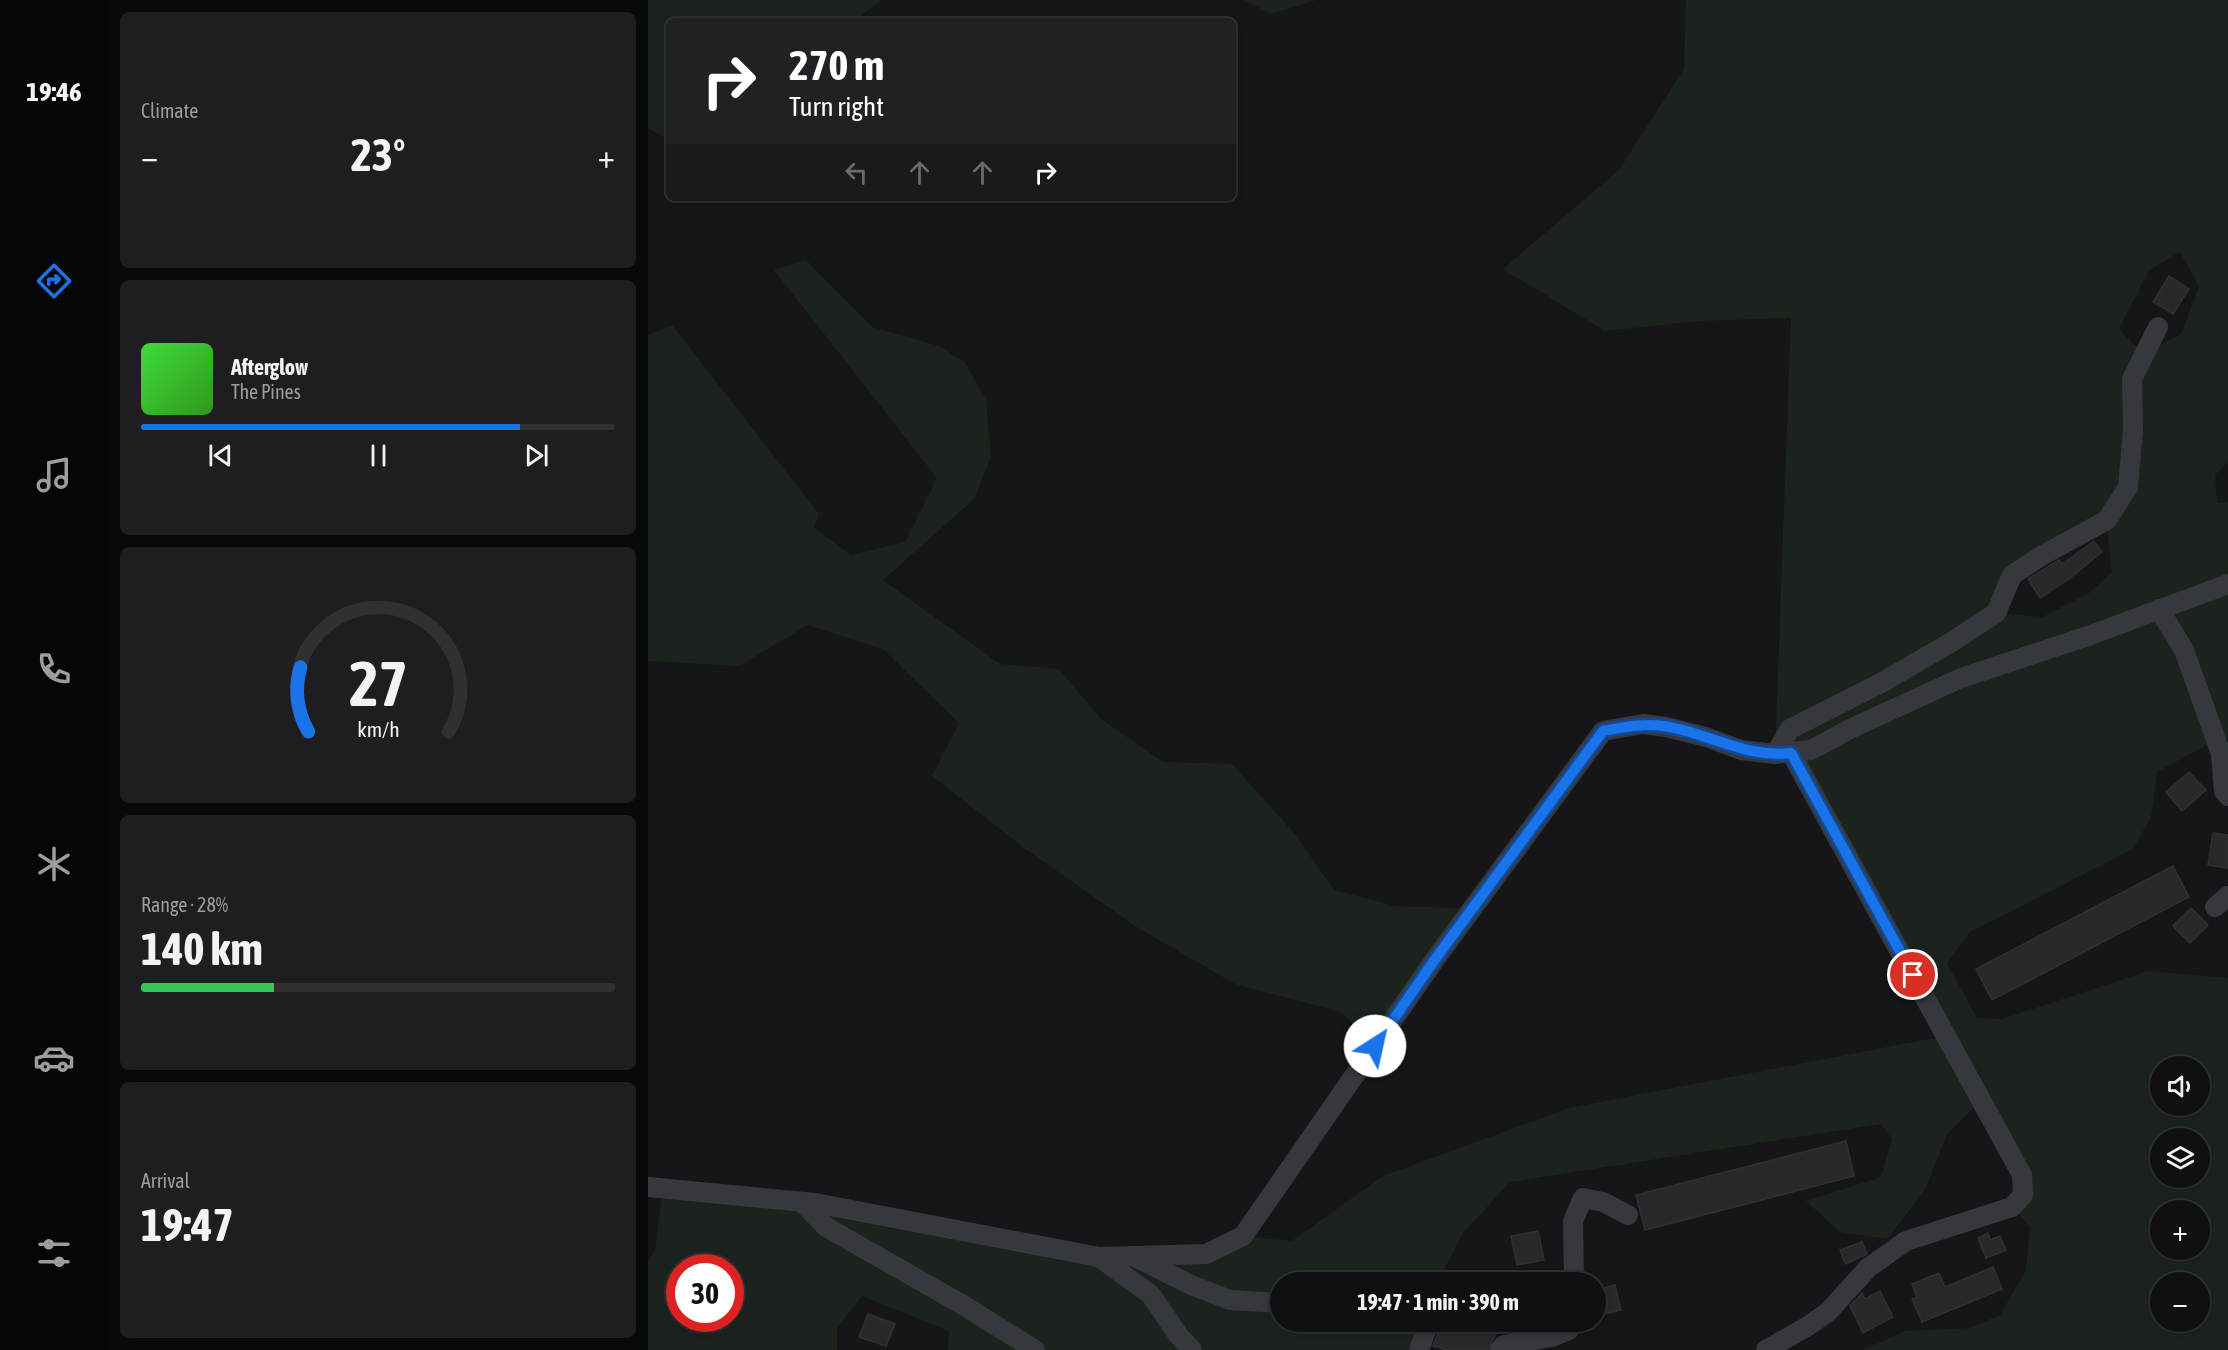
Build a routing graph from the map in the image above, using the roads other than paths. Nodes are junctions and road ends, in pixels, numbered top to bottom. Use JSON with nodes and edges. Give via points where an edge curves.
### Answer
{"nodes":[{"id":1,"x":2158,"y":327,"type":"dead end"},
{"id":2,"x":2228,"y":584,"type":"edge"},
{"id":3,"x":2159,"y":609,"type":"junction"},
{"id":4,"x":1783,"y":754,"type":"junction"},
{"id":5,"x":2228,"y":796,"type":"edge"},
{"id":6,"x":648,"y":1187,"type":"edge"},
{"id":7,"x":802,"y":1202,"type":"junction"},
{"id":8,"x":1628,"y":1215,"type":"dead end"},
{"id":9,"x":1133,"y":1256,"type":"junction"},
{"id":10,"x":1099,"y":1257,"type":"junction"},
{"id":11,"x":1574,"y":1272,"type":"edge"},
{"id":12,"x":1270,"y":1302,"type":"edge"},
{"id":13,"x":1425,"y":1332,"type":"edge"},
{"id":14,"x":1564,"y":1332,"type":"edge"},
{"id":15,"x":1035,"y":1350,"type":"edge"},
{"id":16,"x":1192,"y":1350,"type":"edge"},
{"id":17,"x":1419,"y":1350,"type":"edge"},
{"id":18,"x":1500,"y":1350,"type":"edge"},
{"id":19,"x":1766,"y":1350,"type":"edge"}],
"edges":[{"from":1,"to":4,"type":"street","via":[[2132,379],[2128,487],[2107,520],[2012,575],[1996,613],[1881,683],[1790,729]]},
{"from":2,"to":3,"type":"street"},
{"from":3,"to":4,"type":"street","via":[[1961,678],[1811,750]]},
{"from":3,"to":5,"type":"street","via":[[2184,650],[2222,754],[2224,791]]},
{"from":4,"to":9,"type":"street","via":[[1742,750],[1706,737],[1643,724],[1603,731],[1436,958],[1243,1236],[1206,1254]]},
{"from":4,"to":19,"type":"street","via":[[2022,1175],[2024,1195],[2012,1207],[1906,1241],[1868,1268],[1828,1312]]},
{"from":6,"to":7,"type":"street"},
{"from":7,"to":10,"type":"street"},
{"from":7,"to":15,"type":"street","via":[[826,1227]]},
{"from":8,"to":11,"type":"street","via":[[1603,1202],[1583,1198],[1573,1221]]},
{"from":9,"to":10,"type":"street"},
{"from":9,"to":12,"type":"street","via":[[1230,1300]]},
{"from":10,"to":16,"type":"street","via":[[1151,1295]]},
{"from":13,"to":17,"type":"street"},
{"from":14,"to":18,"type":"street","via":[[1504,1345]]}]}
